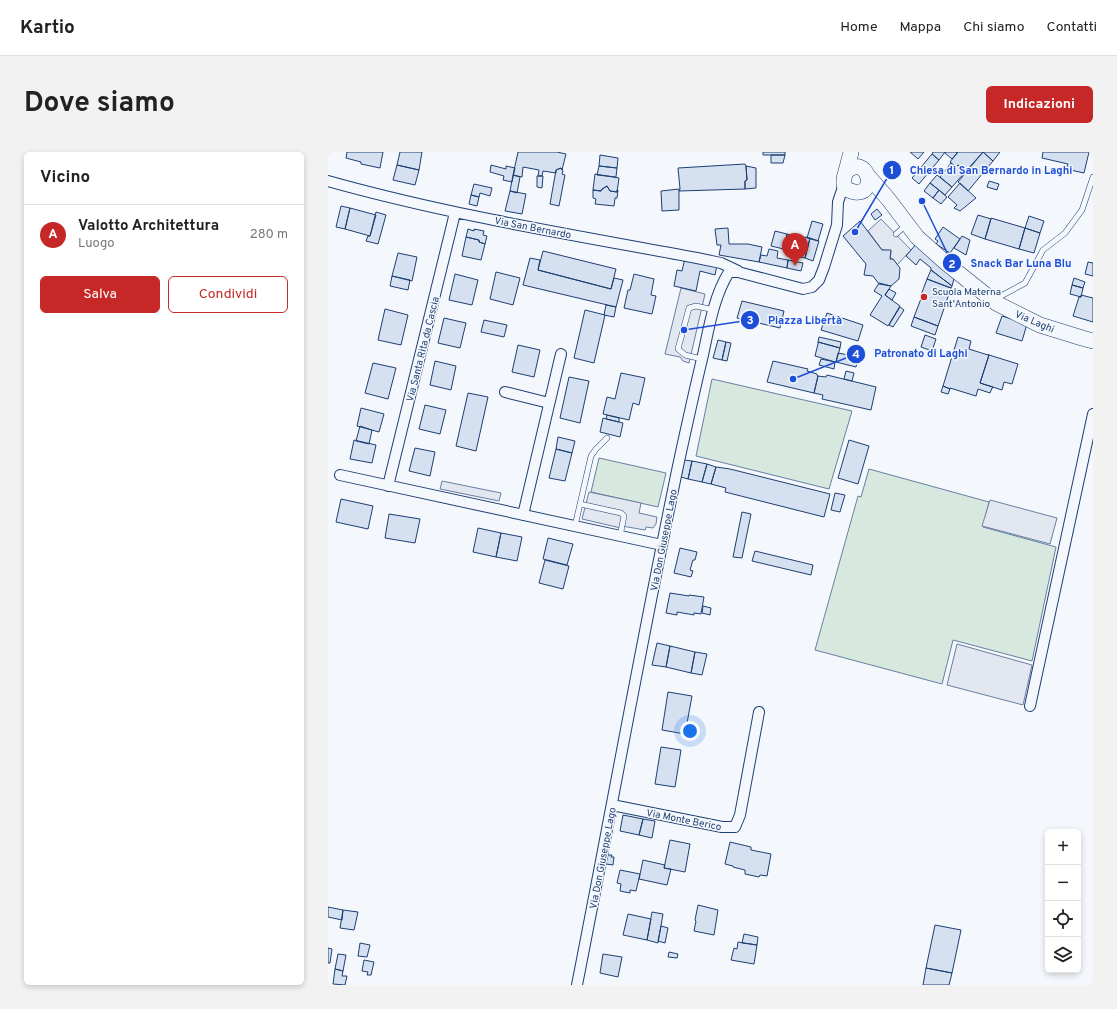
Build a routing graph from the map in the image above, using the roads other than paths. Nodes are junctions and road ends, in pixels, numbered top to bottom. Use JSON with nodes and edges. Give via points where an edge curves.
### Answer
{"nodes":[{"id":1,"x":851,"y":152,"type":"edge"},
{"id":2,"x":1093,"y":177,"type":"edge"},
{"id":3,"x":856,"y":180,"type":"junction"},
{"id":4,"x":328,"y":181,"type":"edge"},
{"id":5,"x":455,"y":212,"type":"junction"},
{"id":6,"x":907,"y":223,"type":"junction"},
{"id":7,"x":896,"y":234,"type":"dead end"},
{"id":8,"x":738,"y":272,"type":"junction"},
{"id":9,"x":996,"y":303,"type":"junction"},
{"id":10,"x":714,"y":310,"type":"junction"},
{"id":11,"x":1093,"y":341,"type":"edge"},
{"id":12,"x":561,"y":354,"type":"dead end"},
{"id":13,"x":702,"y":359,"type":"junction"},
{"id":14,"x":505,"y":392,"type":"dead end"},
{"id":15,"x":549,"y":403,"type":"junction"},
{"id":16,"x":1093,"y":414,"type":"edge"},
{"id":17,"x":607,"y":438,"type":"dead end"},
{"id":18,"x":340,"y":476,"type":"dead end"},
{"id":19,"x":388,"y":486,"type":"junction"},
{"id":20,"x":580,"y":504,"type":"junction"},
{"id":21,"x":523,"y":515,"type":"junction"},
{"id":22,"x":575,"y":526,"type":"junction"},
{"id":23,"x":620,"y":536,"type":"junction"},
{"id":24,"x":662,"y":545,"type":"junction"},
{"id":25,"x":1030,"y":706,"type":"dead end"},
{"id":26,"x":759,"y":712,"type":"dead end"},
{"id":27,"x":612,"y":805,"type":"junction"},
{"id":28,"x":577,"y":985,"type":"edge"}],
"edges":[{"from":1,"to":3,"type":"street"},
{"from":2,"to":9,"type":"lane","via":[[1082,210],[1065,233],[1043,250],[1025,283],[1001,296]]},
{"from":3,"to":6,"type":"street","name":"Via Laghi","via":[[881,191]]},
{"from":3,"to":8,"type":"street","via":[[838,202],[837,225],[819,280],[812,287],[803,289]]},
{"from":4,"to":5,"type":"street","name":"Via San Bernardo"},
{"from":5,"to":8,"type":"street","name":"Via San Bernardo","via":[[697,258],[720,263]]},
{"from":5,"to":19,"type":"street","name":"Via Santa Rita da Cascia"},
{"from":6,"to":7,"type":"lane"},
{"from":6,"to":9,"type":"street","name":"Via Laghi","via":[[946,263]]},
{"from":8,"to":10,"type":"street","name":"Via Don Giuseppe Lago","via":[[729,272]]},
{"from":9,"to":11,"type":"street","name":"Via Laghi","via":[[1040,325]]},
{"from":10,"to":13,"type":"street","name":"Via Don Giuseppe Lago"},
{"from":10,"to":13,"type":"lane","via":[[696,306],[689,308],[678,349],[685,355]]},
{"from":12,"to":15,"type":"street"},
{"from":13,"to":24,"type":"street","name":"Via Don Giuseppe Lago"},
{"from":14,"to":15,"type":"street"},
{"from":15,"to":21,"type":"street"},
{"from":16,"to":25,"type":"street"},
{"from":17,"to":20,"type":"lane","via":[[591,456]]},
{"from":18,"to":19,"type":"street"},
{"from":19,"to":21,"type":"street"},
{"from":20,"to":22,"type":"lane"},
{"from":20,"to":23,"type":"lane","via":[[621,513],[624,516]]},
{"from":21,"to":22,"type":"street"},
{"from":22,"to":23,"type":"street"},
{"from":23,"to":24,"type":"street"},
{"from":24,"to":27,"type":"street","name":"Via Don Giuseppe Lago"},
{"from":26,"to":27,"type":"street","name":"Via Monte Berico","via":[[740,815],[735,827],[722,827]]},
{"from":27,"to":28,"type":"street","name":"Via Don Giuseppe Lago"}]}
